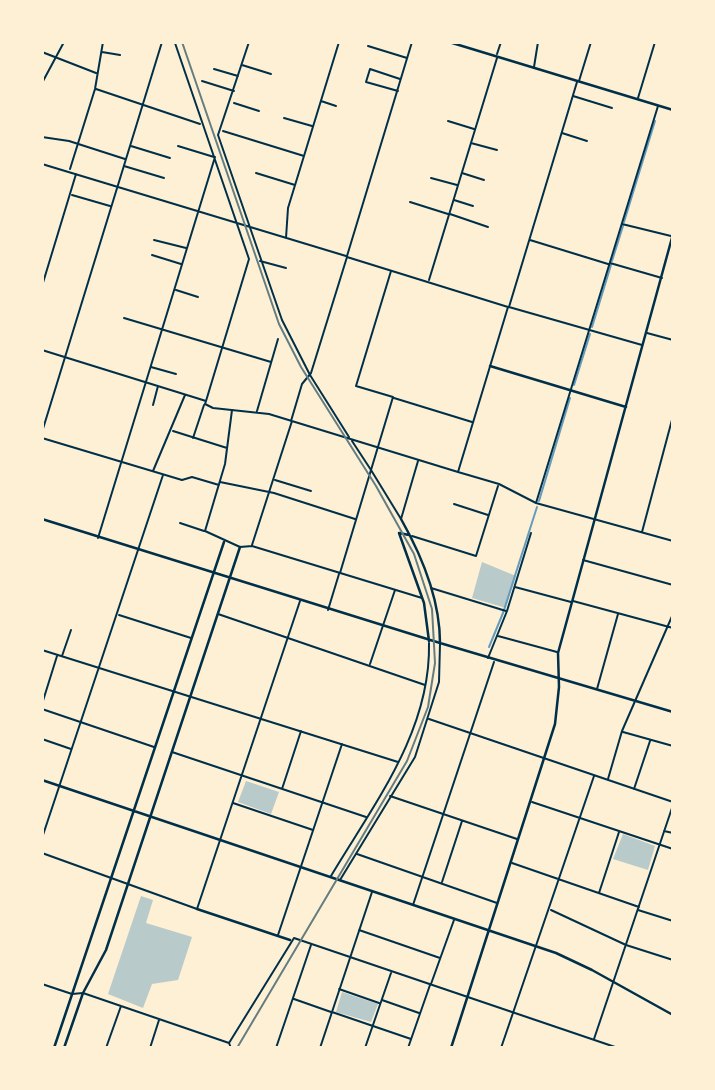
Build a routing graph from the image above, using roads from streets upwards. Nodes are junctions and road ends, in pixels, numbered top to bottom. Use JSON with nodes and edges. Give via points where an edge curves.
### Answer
{"nodes":[{"id":1,"x":64,"y":42,"type":"edge"},
{"id":2,"x":103,"y":42,"type":"edge"},
{"id":3,"x":162,"y":42,"type":"edge"},
{"id":4,"x":171,"y":42,"type":"edge"},
{"id":5,"x":250,"y":42,"type":"edge"},
{"id":6,"x":339,"y":42,"type":"edge"},
{"id":7,"x":412,"y":42,"type":"edge"},
{"id":8,"x":450,"y":42,"type":"edge"},
{"id":9,"x":501,"y":42,"type":"edge"},
{"id":10,"x":538,"y":42,"type":"edge"},
{"id":11,"x":591,"y":42,"type":"edge"},
{"id":12,"x":655,"y":42,"type":"edge"},
{"id":13,"x":456,"y":43,"type":"edge"},
{"id":14,"x":368,"y":46,"type":"dead end"},
{"id":15,"x":42,"y":52,"type":"edge"},
{"id":16,"x":101,"y":52,"type":"junction"},
{"id":17,"x":120,"y":55,"type":"dead end"},
{"id":18,"x":55,"y":57,"type":"junction"},
{"id":19,"x":497,"y":57,"type":"junction"},
{"id":20,"x":408,"y":58,"type":"junction"},
{"id":21,"x":242,"y":65,"type":"junction"},
{"id":22,"x":534,"y":68,"type":"junction"},
{"id":23,"x":214,"y":69,"type":"dead end"},
{"id":24,"x":97,"y":74,"type":"junction"},
{"id":25,"x":271,"y":74,"type":"dead end"},
{"id":26,"x":239,"y":76,"type":"junction"},
{"id":27,"x":401,"y":79,"type":"junction"},
{"id":28,"x":202,"y":81,"type":"dead end"},
{"id":29,"x":578,"y":82,"type":"junction"},
{"id":30,"x":42,"y":83,"type":"edge"},
{"id":31,"x":95,"y":88,"type":"junction"},
{"id":32,"x":235,"y":91,"type":"junction"},
{"id":33,"x":397,"y":91,"type":"junction"},
{"id":34,"x":573,"y":96,"type":"junction"},
{"id":35,"x":637,"y":99,"type":"junction"},
{"id":36,"x":321,"y":101,"type":"junction"},
{"id":37,"x":232,"y":102,"type":"junction"},
{"id":38,"x":336,"y":106,"type":"dead end"},
{"id":39,"x":658,"y":106,"type":"junction"},
{"id":40,"x":143,"y":107,"type":"junction"},
{"id":41,"x":612,"y":108,"type":"dead end"},
{"id":42,"x":673,"y":110,"type":"edge"},
{"id":43,"x":259,"y":111,"type":"dead end"},
{"id":44,"x":284,"y":118,"type":"dead end"},
{"id":45,"x":449,"y":121,"type":"dead end"},
{"id":46,"x":201,"y":124,"type":"junction"},
{"id":47,"x":313,"y":127,"type":"junction"},
{"id":48,"x":475,"y":129,"type":"junction"},
{"id":49,"x":222,"y":131,"type":"junction"},
{"id":50,"x":562,"y":133,"type":"junction"},
{"id":51,"x":42,"y":137,"type":"edge"},
{"id":52,"x":587,"y":141,"type":"dead end"},
{"id":53,"x":471,"y":143,"type":"junction"},
{"id":54,"x":79,"y":145,"type":"junction"},
{"id":55,"x":130,"y":146,"type":"junction"},
{"id":56,"x":178,"y":146,"type":"dead end"},
{"id":57,"x":497,"y":150,"type":"dead end"},
{"id":58,"x":304,"y":156,"type":"junction"},
{"id":59,"x":215,"y":157,"type":"junction"},
{"id":60,"x":170,"y":158,"type":"dead end"},
{"id":61,"x":126,"y":159,"type":"junction"},
{"id":62,"x":42,"y":164,"type":"edge"},
{"id":63,"x":124,"y":166,"type":"junction"},
{"id":64,"x":70,"y":171,"type":"junction"},
{"id":65,"x":77,"y":173,"type":"junction"},
{"id":66,"x":256,"y":173,"type":"dead end"},
{"id":67,"x":461,"y":173,"type":"junction"},
{"id":68,"x":164,"y":178,"type":"dead end"},
{"id":69,"x":431,"y":178,"type":"dead end"},
{"id":70,"x":484,"y":180,"type":"dead end"},
{"id":71,"x":458,"y":184,"type":"junction"},
{"id":72,"x":296,"y":185,"type":"junction"},
{"id":73,"x":118,"y":186,"type":"junction"},
{"id":74,"x":70,"y":194,"type":"junction"},
{"id":75,"x":453,"y":199,"type":"junction"},
{"id":76,"x":410,"y":202,"type":"dead end"},
{"id":77,"x":473,"y":205,"type":"dead end"},
{"id":78,"x":111,"y":206,"type":"junction"},
{"id":79,"x":198,"y":211,"type":"junction"},
{"id":80,"x":449,"y":214,"type":"junction"},
{"id":81,"x":237,"y":223,"type":"junction"},
{"id":82,"x":621,"y":223,"type":"junction"},
{"id":83,"x":250,"y":227,"type":"junction"},
{"id":84,"x":488,"y":227,"type":"dead end"},
{"id":85,"x":673,"y":235,"type":"edge"},
{"id":86,"x":286,"y":238,"type":"junction"},
{"id":87,"x":154,"y":240,"type":"dead end"},
{"id":88,"x":529,"y":240,"type":"junction"},
{"id":89,"x":187,"y":248,"type":"junction"},
{"id":90,"x":152,"y":255,"type":"dead end"},
{"id":91,"x":347,"y":257,"type":"junction"},
{"id":92,"x":260,"y":261,"type":"junction"},
{"id":93,"x":609,"y":263,"type":"junction"},
{"id":94,"x":182,"y":264,"type":"junction"},
{"id":95,"x":286,"y":268,"type":"dead end"},
{"id":96,"x":391,"y":270,"type":"junction"},
{"id":97,"x":662,"y":278,"type":"junction"},
{"id":98,"x":428,"y":282,"type":"junction"},
{"id":99,"x":42,"y":286,"type":"edge"},
{"id":100,"x":174,"y":289,"type":"junction"},
{"id":101,"x":198,"y":297,"type":"dead end"},
{"id":102,"x":509,"y":307,"type":"junction"},
{"id":103,"x":130,"y":312,"type":"dead end"},
{"id":104,"x":142,"y":315,"type":"dead end"},
{"id":105,"x":124,"y":318,"type":"dead end"},
{"id":106,"x":128,"y":319,"type":"junction"},
{"id":107,"x":140,"y":323,"type":"junction"},
{"id":108,"x":162,"y":329,"type":"junction"},
{"id":109,"x":589,"y":331,"type":"junction"},
{"id":110,"x":646,"y":333,"type":"junction"},
{"id":111,"x":278,"y":339,"type":"dead end"},
{"id":112,"x":673,"y":340,"type":"edge"},
{"id":113,"x":642,"y":345,"type":"junction"},
{"id":114,"x":224,"y":348,"type":"junction"},
{"id":115,"x":42,"y":350,"type":"edge"},
{"id":116,"x":65,"y":357,"type":"junction"},
{"id":117,"x":271,"y":362,"type":"junction"},
{"id":118,"x":490,"y":366,"type":"junction"},
{"id":119,"x":151,"y":367,"type":"junction"},
{"id":120,"x":176,"y":374,"type":"dead end"},
{"id":121,"x":310,"y":375,"type":"junction"},
{"id":122,"x":146,"y":382,"type":"junction"},
{"id":123,"x":158,"y":386,"type":"junction"},
{"id":124,"x":570,"y":391,"type":"junction"},
{"id":125,"x":185,"y":394,"type":"junction"},
{"id":126,"x":393,"y":397,"type":"junction"},
{"id":127,"x":205,"y":403,"type":"junction"},
{"id":128,"x":153,"y":405,"type":"dead end"},
{"id":129,"x":625,"y":407,"type":"junction"},
{"id":130,"x":232,"y":409,"type":"junction"},
{"id":131,"x":256,"y":412,"type":"junction"},
{"id":132,"x":673,"y":416,"type":"edge"},
{"id":133,"x":292,"y":421,"type":"junction"},
{"id":134,"x":473,"y":422,"type":"junction"},
{"id":135,"x":172,"y":431,"type":"junction"},
{"id":136,"x":42,"y":432,"type":"edge"},
{"id":137,"x":42,"y":438,"type":"edge"},
{"id":138,"x":192,"y":438,"type":"junction"},
{"id":139,"x":350,"y":439,"type":"junction"},
{"id":140,"x":378,"y":447,"type":"junction"},
{"id":141,"x":227,"y":448,"type":"junction"},
{"id":142,"x":418,"y":460,"type":"junction"},
{"id":143,"x":121,"y":462,"type":"junction"},
{"id":144,"x":371,"y":470,"type":"junction"},
{"id":145,"x":153,"y":471,"type":"junction"},
{"id":146,"x":458,"y":472,"type":"junction"},
{"id":147,"x":163,"y":475,"type":"junction"},
{"id":148,"x":274,"y":479,"type":"junction"},
{"id":149,"x":219,"y":483,"type":"junction"},
{"id":150,"x":499,"y":484,"type":"junction"},
{"id":151,"x":311,"y":491,"type":"dead end"},
{"id":152,"x":270,"y":492,"type":"junction"},
{"id":153,"x":536,"y":503,"type":"junction"},
{"id":154,"x":454,"y":504,"type":"dead end"},
{"id":155,"x":489,"y":515,"type":"junction"},
{"id":156,"x":42,"y":519,"type":"edge"},
{"id":157,"x":356,"y":519,"type":"junction"},
{"id":158,"x":401,"y":519,"type":"junction"},
{"id":159,"x":594,"y":519,"type":"junction"},
{"id":160,"x":180,"y":523,"type":"dead end"},
{"id":161,"x":205,"y":531,"type":"junction"},
{"id":162,"x":531,"y":533,"type":"dead end"},
{"id":163,"x":641,"y":533,"type":"junction"},
{"id":164,"x":411,"y":536,"type":"junction"},
{"id":165,"x":98,"y":538,"type":"junction"},
{"id":166,"x":673,"y":541,"type":"edge"},
{"id":167,"x":224,"y":542,"type":"junction"},
{"id":168,"x":252,"y":546,"type":"junction"},
{"id":169,"x":240,"y":547,"type":"junction"},
{"id":170,"x":139,"y":551,"type":"junction"},
{"id":171,"x":583,"y":560,"type":"junction"},
{"id":172,"x":340,"y":573,"type":"junction"},
{"id":173,"x":213,"y":575,"type":"junction"},
{"id":174,"x":229,"y":579,"type":"junction"},
{"id":175,"x":673,"y":585,"type":"edge"},
{"id":176,"x":430,"y":587,"type":"junction"},
{"id":177,"x":514,"y":587,"type":"junction"},
{"id":178,"x":395,"y":589,"type":"junction"},
{"id":179,"x":422,"y":598,"type":"junction"},
{"id":180,"x":300,"y":601,"type":"junction"},
{"id":181,"x":572,"y":602,"type":"junction"},
{"id":182,"x":328,"y":610,"type":"junction"},
{"id":183,"x":505,"y":610,"type":"junction"},
{"id":184,"x":618,"y":613,"type":"junction"},
{"id":185,"x":217,"y":614,"type":"junction"},
{"id":186,"x":673,"y":614,"type":"edge"},
{"id":187,"x":118,"y":615,"type":"junction"},
{"id":188,"x":382,"y":626,"type":"junction"},
{"id":189,"x":671,"y":627,"type":"edge"},
{"id":190,"x":71,"y":630,"type":"dead end"},
{"id":191,"x":497,"y":636,"type":"junction"},
{"id":192,"x":192,"y":638,"type":"junction"},
{"id":193,"x":287,"y":638,"type":"junction"},
{"id":194,"x":429,"y":640,"type":"junction"},
{"id":195,"x":440,"y":643,"type":"junction"},
{"id":196,"x":42,"y":650,"type":"edge"},
{"id":197,"x":558,"y":653,"type":"junction"},
{"id":198,"x":58,"y":655,"type":"junction"},
{"id":199,"x":62,"y":657,"type":"junction"},
{"id":200,"x":488,"y":658,"type":"junction"},
{"id":201,"x":495,"y":660,"type":"junction"},
{"id":202,"x":369,"y":665,"type":"junction"},
{"id":203,"x":100,"y":668,"type":"junction"},
{"id":204,"x":558,"y":680,"type":"junction"},
{"id":205,"x":426,"y":685,"type":"junction"},
{"id":206,"x":597,"y":689,"type":"junction"},
{"id":207,"x":174,"y":692,"type":"junction"},
{"id":208,"x":190,"y":697,"type":"junction"},
{"id":209,"x":635,"y":700,"type":"junction"},
{"id":210,"x":42,"y":704,"type":"edge"},
{"id":211,"x":42,"y":709,"type":"edge"},
{"id":212,"x":673,"y":712,"type":"edge"},
{"id":213,"x":261,"y":718,"type":"junction"},
{"id":214,"x":429,"y":719,"type":"junction"},
{"id":215,"x":82,"y":722,"type":"junction"},
{"id":216,"x":301,"y":730,"type":"junction"},
{"id":217,"x":622,"y":732,"type":"junction"},
{"id":218,"x":470,"y":734,"type":"junction"},
{"id":219,"x":42,"y":739,"type":"edge"},
{"id":220,"x":650,"y":740,"type":"junction"},
{"id":221,"x":343,"y":744,"type":"junction"},
{"id":222,"x":155,"y":747,"type":"junction"},
{"id":223,"x":673,"y":747,"type":"edge"},
{"id":224,"x":72,"y":749,"type":"junction"},
{"id":225,"x":171,"y":752,"type":"junction"},
{"id":226,"x":545,"y":759,"type":"junction"},
{"id":227,"x":398,"y":762,"type":"junction"},
{"id":228,"x":242,"y":776,"type":"junction"},
{"id":229,"x":594,"y":776,"type":"junction"},
{"id":230,"x":42,"y":780,"type":"edge"},
{"id":231,"x":607,"y":780,"type":"junction"},
{"id":232,"x":60,"y":786,"type":"junction"},
{"id":233,"x":282,"y":789,"type":"junction"},
{"id":234,"x":634,"y":789,"type":"junction"},
{"id":235,"x":390,"y":796,"type":"junction"},
{"id":236,"x":531,"y":802,"type":"junction"},
{"id":237,"x":233,"y":803,"type":"junction"},
{"id":238,"x":323,"y":803,"type":"junction"},
{"id":239,"x":673,"y":804,"type":"edge"},
{"id":240,"x":135,"y":811,"type":"junction"},
{"id":241,"x":443,"y":814,"type":"junction"},
{"id":242,"x":150,"y":816,"type":"junction"},
{"id":243,"x":367,"y":817,"type":"junction"},
{"id":244,"x":579,"y":818,"type":"junction"},
{"id":245,"x":462,"y":820,"type":"junction"},
{"id":246,"x":42,"y":823,"type":"edge"},
{"id":247,"x":46,"y":825,"type":"junction"},
{"id":248,"x":314,"y":830,"type":"junction"},
{"id":249,"x":620,"y":831,"type":"junction"},
{"id":250,"x":664,"y":831,"type":"junction"},
{"id":251,"x":673,"y":834,"type":"edge"},
{"id":252,"x":42,"y":838,"type":"edge"},
{"id":253,"x":220,"y":840,"type":"junction"},
{"id":254,"x":519,"y":840,"type":"junction"},
{"id":255,"x":660,"y":845,"type":"junction"},
{"id":256,"x":673,"y":849,"type":"edge"},
{"id":257,"x":42,"y":853,"type":"edge"},
{"id":258,"x":355,"y":854,"type":"junction"},
{"id":259,"x":511,"y":863,"type":"junction"},
{"id":260,"x":301,"y":867,"type":"junction"},
{"id":261,"x":112,"y":876,"type":"junction"},
{"id":262,"x":331,"y":877,"type":"junction"},
{"id":263,"x":422,"y":877,"type":"junction"},
{"id":264,"x":559,"y":879,"type":"junction"},
{"id":265,"x":340,"y":880,"type":"junction"},
{"id":266,"x":126,"y":884,"type":"junction"},
{"id":267,"x":441,"y":884,"type":"junction"},
{"id":268,"x":372,"y":891,"type":"junction"},
{"id":269,"x":599,"y":893,"type":"junction"},
{"id":270,"x":498,"y":904,"type":"junction"},
{"id":271,"x":412,"y":905,"type":"junction"},
{"id":272,"x":197,"y":909,"type":"junction"},
{"id":273,"x":549,"y":909,"type":"junction"},
{"id":274,"x":638,"y":909,"type":"junction"},
{"id":275,"x":454,"y":919,"type":"junction"},
{"id":276,"x":673,"y":921,"type":"edge"},
{"id":277,"x":359,"y":930,"type":"junction"},
{"id":278,"x":490,"y":930,"type":"junction"},
{"id":279,"x":278,"y":936,"type":"junction"},
{"id":280,"x":290,"y":940,"type":"junction"},
{"id":281,"x":311,"y":944,"type":"junction"},
{"id":282,"x":626,"y":944,"type":"junction"},
{"id":283,"x":536,"y":947,"type":"junction"},
{"id":284,"x":350,"y":957,"type":"junction"},
{"id":285,"x":440,"y":958,"type":"junction"},
{"id":286,"x":673,"y":960,"type":"edge"},
{"id":287,"x":391,"y":971,"type":"junction"},
{"id":288,"x":613,"y":982,"type":"junction"},
{"id":289,"x":42,"y":984,"type":"edge"},
{"id":290,"x":430,"y":985,"type":"junction"},
{"id":291,"x":339,"y":989,"type":"junction"},
{"id":292,"x":83,"y":993,"type":"junction"},
{"id":293,"x":72,"y":994,"type":"junction"},
{"id":294,"x":468,"y":997,"type":"junction"},
{"id":295,"x":293,"y":999,"type":"junction"},
{"id":296,"x":381,"y":1002,"type":"junction"},
{"id":297,"x":121,"y":1006,"type":"junction"},
{"id":298,"x":331,"y":1012,"type":"junction"},
{"id":299,"x":513,"y":1012,"type":"junction"},
{"id":300,"x":420,"y":1013,"type":"junction"},
{"id":301,"x":673,"y":1015,"type":"edge"},
{"id":302,"x":159,"y":1019,"type":"junction"},
{"id":303,"x":372,"y":1026,"type":"junction"},
{"id":304,"x":411,"y":1039,"type":"junction"},
{"id":305,"x":593,"y":1040,"type":"junction"},
{"id":306,"x":229,"y":1044,"type":"junction"},
{"id":307,"x":54,"y":1048,"type":"edge"},
{"id":308,"x":64,"y":1048,"type":"edge"},
{"id":309,"x":106,"y":1048,"type":"edge"},
{"id":310,"x":150,"y":1048,"type":"edge"},
{"id":311,"x":231,"y":1048,"type":"edge"},
{"id":312,"x":276,"y":1048,"type":"edge"},
{"id":313,"x":320,"y":1048,"type":"edge"},
{"id":314,"x":365,"y":1048,"type":"edge"},
{"id":315,"x":408,"y":1048,"type":"edge"},
{"id":316,"x":451,"y":1048,"type":"edge"},
{"id":317,"x":501,"y":1048,"type":"edge"},
{"id":318,"x":618,"y":1048,"type":"edge"}],
"edges":[{"from":1,"to":18,"type":"street"},
{"from":2,"to":16,"type":"street"},
{"from":3,"to":40,"type":"street"},
{"from":4,"to":46,"type":"street"},
{"from":5,"to":21,"type":"street"},
{"from":6,"to":36,"type":"street"},
{"from":7,"to":20,"type":"street"},
{"from":8,"to":13,"type":"street"},
{"from":9,"to":19,"type":"street"},
{"from":10,"to":22,"type":"street"},
{"from":11,"to":29,"type":"street"},
{"from":12,"to":35,"type":"street"},
{"from":13,"to":19,"type":"street"},
{"from":14,"to":20,"type":"street"},
{"from":15,"to":18,"type":"street"},
{"from":16,"to":17,"type":"street"},
{"from":16,"to":24,"type":"street"},
{"from":18,"to":24,"type":"street"},
{"from":18,"to":30,"type":"street"},
{"from":19,"to":22,"type":"street"},
{"from":19,"to":48,"type":"street"},
{"from":20,"to":27,"type":"street"},
{"from":21,"to":25,"type":"street"},
{"from":21,"to":26,"type":"street"},
{"from":22,"to":29,"type":"street"},
{"from":23,"to":26,"type":"street"},
{"from":24,"to":31,"type":"street"},
{"from":26,"to":32,"type":"street"},
{"from":27,"to":33,"type":"street"},
{"from":27,"to":33,"type":"street","via":[[370,69],[366,82]]},
{"from":28,"to":32,"type":"street"},
{"from":29,"to":34,"type":"street"},
{"from":29,"to":35,"type":"street"},
{"from":31,"to":40,"type":"street"},
{"from":31,"to":54,"type":"street"},
{"from":32,"to":37,"type":"street"},
{"from":33,"to":91,"type":"street"},
{"from":34,"to":41,"type":"street"},
{"from":34,"to":50,"type":"street"},
{"from":35,"to":39,"type":"street"},
{"from":36,"to":38,"type":"street"},
{"from":36,"to":47,"type":"street"},
{"from":37,"to":43,"type":"street"},
{"from":37,"to":49,"type":"street"},
{"from":39,"to":42,"type":"street"},
{"from":39,"to":82,"type":"street"},
{"from":40,"to":46,"type":"street"},
{"from":40,"to":55,"type":"street"},
{"from":44,"to":47,"type":"street"},
{"from":45,"to":48,"type":"street"},
{"from":46,"to":59,"type":"street"},
{"from":47,"to":58,"type":"street"},
{"from":48,"to":53,"type":"street"},
{"from":49,"to":58,"type":"street"},
{"from":49,"to":83,"type":"street","via":[[218,135]]},
{"from":50,"to":52,"type":"street"},
{"from":50,"to":88,"type":"street"},
{"from":51,"to":54,"type":"street"},
{"from":53,"to":57,"type":"street"},
{"from":53,"to":67,"type":"street"},
{"from":54,"to":61,"type":"street"},
{"from":54,"to":64,"type":"street"},
{"from":55,"to":60,"type":"street"},
{"from":55,"to":61,"type":"street"},
{"from":56,"to":59,"type":"street"},
{"from":58,"to":72,"type":"street"},
{"from":59,"to":79,"type":"street"},
{"from":59,"to":81,"type":"street"},
{"from":61,"to":63,"type":"street"},
{"from":62,"to":64,"type":"street"},
{"from":63,"to":68,"type":"street"},
{"from":63,"to":73,"type":"street"},
{"from":64,"to":65,"type":"street"},
{"from":65,"to":73,"type":"street"},
{"from":65,"to":74,"type":"street"},
{"from":66,"to":72,"type":"street"},
{"from":67,"to":70,"type":"street"},
{"from":67,"to":71,"type":"street"},
{"from":69,"to":71,"type":"street"},
{"from":71,"to":75,"type":"street"},
{"from":72,"to":86,"type":"street","via":[[288,208]]},
{"from":73,"to":78,"type":"street"},
{"from":73,"to":79,"type":"street"},
{"from":74,"to":78,"type":"street"},
{"from":74,"to":99,"type":"street"},
{"from":75,"to":77,"type":"street"},
{"from":75,"to":80,"type":"street"},
{"from":76,"to":80,"type":"street"},
{"from":78,"to":116,"type":"street"},
{"from":79,"to":81,"type":"street"},
{"from":79,"to":89,"type":"street"},
{"from":80,"to":84,"type":"street"},
{"from":80,"to":98,"type":"street"},
{"from":81,"to":83,"type":"street"},
{"from":81,"to":114,"type":"street","via":[[249,260]]},
{"from":82,"to":85,"type":"street"},
{"from":82,"to":93,"type":"street"},
{"from":83,"to":86,"type":"street"},
{"from":83,"to":92,"type":"street"},
{"from":85,"to":97,"type":"street"},
{"from":86,"to":91,"type":"street"},
{"from":87,"to":89,"type":"street"},
{"from":88,"to":93,"type":"street"},
{"from":88,"to":102,"type":"street"},
{"from":89,"to":94,"type":"street"},
{"from":90,"to":94,"type":"street"},
{"from":91,"to":96,"type":"street"},
{"from":91,"to":121,"type":"street"},
{"from":92,"to":95,"type":"street"},
{"from":92,"to":121,"type":"street","via":[[282,320]]},
{"from":93,"to":97,"type":"street"},
{"from":93,"to":109,"type":"street"},
{"from":94,"to":100,"type":"street"},
{"from":96,"to":98,"type":"street"},
{"from":96,"to":126,"type":"street","via":[[356,386]]},
{"from":97,"to":110,"type":"street"},
{"from":98,"to":102,"type":"street"},
{"from":100,"to":101,"type":"street"},
{"from":100,"to":108,"type":"street"},
{"from":102,"to":109,"type":"street"},
{"from":102,"to":118,"type":"street"},
{"from":103,"to":106,"type":"street"},
{"from":104,"to":107,"type":"street"},
{"from":105,"to":106,"type":"street"},
{"from":106,"to":107,"type":"street"},
{"from":107,"to":108,"type":"street"},
{"from":108,"to":114,"type":"street"},
{"from":108,"to":119,"type":"street"},
{"from":109,"to":113,"type":"street"},
{"from":109,"to":124,"type":"street"},
{"from":110,"to":112,"type":"street"},
{"from":110,"to":113,"type":"street"},
{"from":111,"to":117,"type":"street"},
{"from":113,"to":129,"type":"street"},
{"from":114,"to":117,"type":"street"},
{"from":114,"to":127,"type":"street"},
{"from":115,"to":116,"type":"street"},
{"from":116,"to":122,"type":"street"},
{"from":116,"to":136,"type":"street"},
{"from":117,"to":131,"type":"street"},
{"from":118,"to":124,"type":"street"},
{"from":118,"to":134,"type":"street"},
{"from":119,"to":120,"type":"street"},
{"from":119,"to":122,"type":"street"},
{"from":121,"to":133,"type":"street","via":[[302,384]]},
{"from":121,"to":139,"type":"street"},
{"from":122,"to":123,"type":"street"},
{"from":122,"to":143,"type":"street"},
{"from":123,"to":125,"type":"street"},
{"from":123,"to":128,"type":"street"},
{"from":124,"to":129,"type":"street"},
{"from":124,"to":153,"type":"street"},
{"from":125,"to":127,"type":"street"},
{"from":125,"to":135,"type":"street"},
{"from":126,"to":134,"type":"street"},
{"from":126,"to":140,"type":"street"},
{"from":127,"to":130,"type":"street"},
{"from":127,"to":138,"type":"street"},
{"from":129,"to":159,"type":"street"},
{"from":130,"to":131,"type":"street"},
{"from":130,"to":141,"type":"street"},
{"from":131,"to":133,"type":"street"},
{"from":132,"to":163,"type":"street"},
{"from":133,"to":139,"type":"street"},
{"from":133,"to":148,"type":"street"},
{"from":134,"to":146,"type":"street"},
{"from":135,"to":138,"type":"street"},
{"from":135,"to":145,"type":"street"},
{"from":137,"to":143,"type":"street"},
{"from":138,"to":141,"type":"street"},
{"from":139,"to":140,"type":"street"},
{"from":139,"to":144,"type":"street"},
{"from":140,"to":142,"type":"street"},
{"from":140,"to":144,"type":"street"},
{"from":141,"to":149,"type":"street"},
{"from":142,"to":146,"type":"street"},
{"from":142,"to":158,"type":"street"},
{"from":143,"to":145,"type":"street"},
{"from":143,"to":165,"type":"street"},
{"from":144,"to":157,"type":"street"},
{"from":144,"to":158,"type":"street"},
{"from":145,"to":147,"type":"street"},
{"from":146,"to":150,"type":"street"},
{"from":147,"to":149,"type":"street"},
{"from":147,"to":170,"type":"street"},
{"from":148,"to":151,"type":"street"},
{"from":148,"to":152,"type":"street"},
{"from":149,"to":152,"type":"street"},
{"from":149,"to":161,"type":"street"},
{"from":150,"to":153,"type":"street"},
{"from":150,"to":155,"type":"street"},
{"from":152,"to":157,"type":"street"},
{"from":152,"to":168,"type":"street"},
{"from":153,"to":159,"type":"street"},
{"from":154,"to":155,"type":"street"},
{"from":155,"to":164,"type":"street","via":[[476,556]]},
{"from":156,"to":165,"type":"street"},
{"from":157,"to":172,"type":"street"},
{"from":158,"to":164,"type":"street"},
{"from":159,"to":163,"type":"street"},
{"from":159,"to":171,"type":"street"},
{"from":160,"to":161,"type":"street"},
{"from":161,"to":167,"type":"street"},
{"from":162,"to":177,"type":"street"},
{"from":163,"to":166,"type":"street"},
{"from":164,"to":176,"type":"street"},
{"from":164,"to":179,"type":"street","via":[[399,533]]},
{"from":165,"to":170,"type":"street"},
{"from":167,"to":169,"type":"street"},
{"from":167,"to":173,"type":"street"},
{"from":168,"to":169,"type":"street"},
{"from":168,"to":172,"type":"street"},
{"from":169,"to":174,"type":"street"},
{"from":170,"to":173,"type":"street"},
{"from":170,"to":187,"type":"street"},
{"from":171,"to":175,"type":"street"},
{"from":171,"to":181,"type":"street"},
{"from":172,"to":178,"type":"street"},
{"from":172,"to":182,"type":"street"},
{"from":173,"to":174,"type":"street"},
{"from":173,"to":192,"type":"street"},
{"from":174,"to":180,"type":"street"},
{"from":174,"to":185,"type":"street"},
{"from":176,"to":183,"type":"street"},
{"from":176,"to":195,"type":"street"},
{"from":177,"to":181,"type":"street"},
{"from":177,"to":183,"type":"street"},
{"from":178,"to":179,"type":"street"},
{"from":178,"to":188,"type":"street"},
{"from":179,"to":194,"type":"street"},
{"from":180,"to":182,"type":"street"},
{"from":180,"to":193,"type":"street"},
{"from":181,"to":184,"type":"street"},
{"from":181,"to":197,"type":"street"},
{"from":182,"to":188,"type":"street"},
{"from":183,"to":191,"type":"street"},
{"from":184,"to":189,"type":"street"},
{"from":184,"to":206,"type":"street"},
{"from":185,"to":193,"type":"street"},
{"from":185,"to":208,"type":"street"},
{"from":186,"to":189,"type":"street"},
{"from":187,"to":192,"type":"street"},
{"from":187,"to":203,"type":"street"},
{"from":188,"to":194,"type":"street"},
{"from":188,"to":202,"type":"street"},
{"from":189,"to":209,"type":"street"},
{"from":190,"to":199,"type":"street"},
{"from":191,"to":197,"type":"street"},
{"from":191,"to":200,"type":"street"},
{"from":192,"to":207,"type":"street"},
{"from":193,"to":202,"type":"street"},
{"from":193,"to":213,"type":"street"},
{"from":194,"to":195,"type":"street"},
{"from":194,"to":205,"type":"street"},
{"from":195,"to":200,"type":"street"},
{"from":195,"to":214,"type":"street","via":[[439,682]]},
{"from":196,"to":198,"type":"street"},
{"from":197,"to":204,"type":"street"},
{"from":198,"to":199,"type":"street"},
{"from":198,"to":210,"type":"street"},
{"from":199,"to":203,"type":"street"},
{"from":200,"to":201,"type":"street"},
{"from":201,"to":204,"type":"street"},
{"from":201,"to":218,"type":"street"},
{"from":202,"to":205,"type":"street"},
{"from":203,"to":207,"type":"street"},
{"from":203,"to":215,"type":"street"},
{"from":204,"to":206,"type":"street"},
{"from":204,"to":226,"type":"street","via":[[555,724]]},
{"from":205,"to":227,"type":"street","via":[[416,724]]},
{"from":206,"to":209,"type":"street"},
{"from":207,"to":208,"type":"street"},
{"from":207,"to":222,"type":"street"},
{"from":208,"to":213,"type":"street"},
{"from":208,"to":225,"type":"street"},
{"from":209,"to":212,"type":"street"},
{"from":209,"to":217,"type":"street"},
{"from":211,"to":215,"type":"street"},
{"from":213,"to":216,"type":"street"},
{"from":213,"to":228,"type":"street"},
{"from":214,"to":218,"type":"street"},
{"from":214,"to":235,"type":"street","via":[[415,758]]},
{"from":215,"to":222,"type":"street"},
{"from":215,"to":224,"type":"street"},
{"from":216,"to":221,"type":"street"},
{"from":216,"to":233,"type":"street"},
{"from":217,"to":220,"type":"street"},
{"from":217,"to":231,"type":"street"},
{"from":218,"to":226,"type":"street"},
{"from":218,"to":241,"type":"street"},
{"from":219,"to":224,"type":"street"},
{"from":220,"to":223,"type":"street"},
{"from":220,"to":234,"type":"street"},
{"from":221,"to":227,"type":"street"},
{"from":221,"to":238,"type":"street"},
{"from":222,"to":240,"type":"street"},
{"from":224,"to":232,"type":"street"},
{"from":225,"to":228,"type":"street"},
{"from":225,"to":242,"type":"street"},
{"from":226,"to":229,"type":"street"},
{"from":226,"to":236,"type":"street"},
{"from":227,"to":243,"type":"street"},
{"from":228,"to":233,"type":"street"},
{"from":228,"to":237,"type":"street"},
{"from":229,"to":231,"type":"street"},
{"from":229,"to":244,"type":"street"},
{"from":230,"to":232,"type":"street"},
{"from":231,"to":234,"type":"street"},
{"from":232,"to":240,"type":"street"},
{"from":232,"to":247,"type":"street"},
{"from":233,"to":238,"type":"street"},
{"from":234,"to":239,"type":"street"},
{"from":235,"to":241,"type":"street"},
{"from":235,"to":258,"type":"street"},
{"from":236,"to":244,"type":"street"},
{"from":236,"to":254,"type":"street"},
{"from":237,"to":248,"type":"street"},
{"from":237,"to":253,"type":"street"},
{"from":238,"to":243,"type":"street"},
{"from":238,"to":248,"type":"street"},
{"from":239,"to":250,"type":"street"},
{"from":240,"to":242,"type":"street"},
{"from":240,"to":261,"type":"street"},
{"from":241,"to":245,"type":"street"},
{"from":241,"to":263,"type":"street"},
{"from":242,"to":253,"type":"street"},
{"from":242,"to":266,"type":"street"},
{"from":243,"to":262,"type":"street"},
{"from":244,"to":249,"type":"street"},
{"from":244,"to":264,"type":"street"},
{"from":245,"to":254,"type":"street"},
{"from":245,"to":267,"type":"street"},
{"from":246,"to":247,"type":"street"},
{"from":247,"to":252,"type":"street"},
{"from":248,"to":260,"type":"street"},
{"from":249,"to":255,"type":"street"},
{"from":249,"to":269,"type":"street"},
{"from":250,"to":251,"type":"street"},
{"from":250,"to":255,"type":"street"},
{"from":253,"to":260,"type":"street"},
{"from":253,"to":272,"type":"street"},
{"from":254,"to":259,"type":"street"},
{"from":255,"to":256,"type":"street"},
{"from":255,"to":274,"type":"street"},
{"from":257,"to":261,"type":"street"},
{"from":258,"to":263,"type":"street"},
{"from":258,"to":265,"type":"street"},
{"from":259,"to":264,"type":"street"},
{"from":259,"to":270,"type":"street"},
{"from":260,"to":262,"type":"street"},
{"from":260,"to":279,"type":"street"},
{"from":261,"to":266,"type":"street"},
{"from":261,"to":293,"type":"street"},
{"from":262,"to":265,"type":"street"},
{"from":263,"to":267,"type":"street"},
{"from":263,"to":271,"type":"street"},
{"from":264,"to":269,"type":"street"},
{"from":264,"to":273,"type":"street"},
{"from":265,"to":268,"type":"street"},
{"from":266,"to":272,"type":"street"},
{"from":266,"to":292,"type":"street","via":[[106,950]]},
{"from":267,"to":270,"type":"street"},
{"from":268,"to":271,"type":"street"},
{"from":268,"to":277,"type":"street"},
{"from":269,"to":274,"type":"street"},
{"from":270,"to":278,"type":"street"},
{"from":271,"to":275,"type":"street"},
{"from":272,"to":279,"type":"street"},
{"from":273,"to":282,"type":"street"},
{"from":273,"to":283,"type":"street"},
{"from":274,"to":276,"type":"street"},
{"from":274,"to":282,"type":"street"},
{"from":275,"to":278,"type":"street"},
{"from":275,"to":285,"type":"street"},
{"from":277,"to":284,"type":"street"},
{"from":277,"to":285,"type":"street"},
{"from":278,"to":283,"type":"street"},
{"from":278,"to":294,"type":"street"},
{"from":279,"to":280,"type":"street"},
{"from":280,"to":281,"type":"street"},
{"from":280,"to":306,"type":"street"},
{"from":281,"to":284,"type":"street"},
{"from":281,"to":295,"type":"street"},
{"from":282,"to":286,"type":"street"},
{"from":282,"to":288,"type":"street"},
{"from":283,"to":288,"type":"street"},
{"from":283,"to":299,"type":"street"},
{"from":284,"to":287,"type":"street"},
{"from":284,"to":291,"type":"street"},
{"from":285,"to":290,"type":"street"},
{"from":287,"to":290,"type":"street"},
{"from":287,"to":296,"type":"street"},
{"from":288,"to":301,"type":"street"},
{"from":288,"to":305,"type":"street"},
{"from":289,"to":293,"type":"street"},
{"from":290,"to":294,"type":"street"},
{"from":290,"to":300,"type":"street"},
{"from":291,"to":296,"type":"street"},
{"from":291,"to":298,"type":"street"},
{"from":292,"to":293,"type":"street"},
{"from":292,"to":297,"type":"street"},
{"from":292,"to":308,"type":"street"},
{"from":293,"to":307,"type":"street"},
{"from":294,"to":299,"type":"street"},
{"from":294,"to":316,"type":"street"},
{"from":295,"to":298,"type":"street"},
{"from":295,"to":312,"type":"street"},
{"from":296,"to":300,"type":"street"},
{"from":296,"to":303,"type":"street"},
{"from":297,"to":302,"type":"street"},
{"from":297,"to":309,"type":"street"},
{"from":298,"to":303,"type":"street"},
{"from":298,"to":313,"type":"street"},
{"from":299,"to":305,"type":"street"},
{"from":299,"to":317,"type":"street"},
{"from":300,"to":304,"type":"street"},
{"from":302,"to":306,"type":"street"},
{"from":302,"to":310,"type":"street"},
{"from":303,"to":304,"type":"street"},
{"from":303,"to":314,"type":"street"},
{"from":304,"to":315,"type":"street"},
{"from":305,"to":318,"type":"street"},
{"from":306,"to":311,"type":"street"}]}
